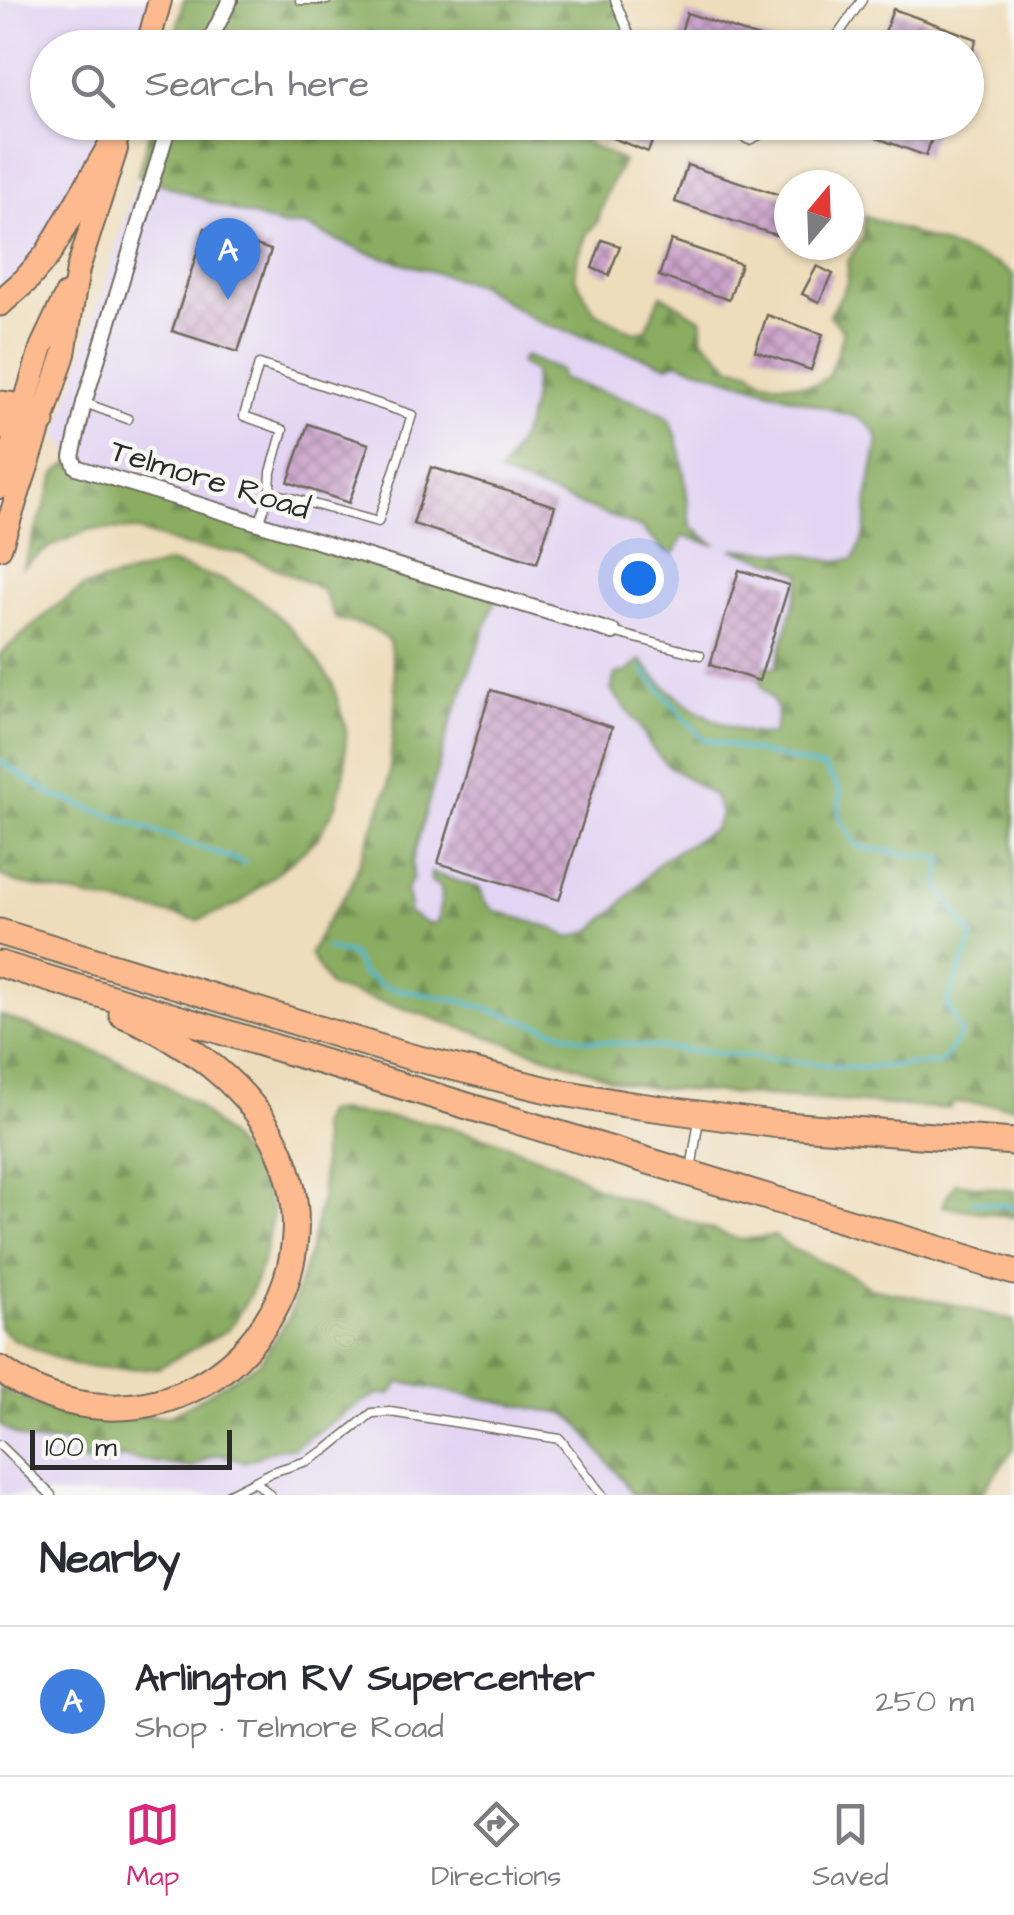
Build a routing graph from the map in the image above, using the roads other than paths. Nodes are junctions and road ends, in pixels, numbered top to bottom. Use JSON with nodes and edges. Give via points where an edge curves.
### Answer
{"nodes":[{"id":1,"x":160,"y":0,"type":"edge"},
{"id":2,"x":230,"y":0,"type":"edge"},
{"id":3,"x":300,"y":0,"type":"edge"},
{"id":4,"x":327,"y":0,"type":"edge"},
{"id":5,"x":615,"y":0,"type":"edge"},
{"id":6,"x":862,"y":0,"type":"edge"},
{"id":7,"x":152,"y":30,"type":"edge"},
{"id":8,"x":216,"y":30,"type":"edge"},
{"id":9,"x":628,"y":30,"type":"edge"},
{"id":10,"x":841,"y":30,"type":"edge"},
{"id":11,"x":114,"y":140,"type":"edge"},
{"id":12,"x":118,"y":140,"type":"edge"},
{"id":13,"x":164,"y":140,"type":"edge"},
{"id":14,"x":0,"y":303,"type":"edge"},
{"id":15,"x":84,"y":403,"type":"junction"},
{"id":16,"x":17,"y":418,"type":"edge"},
{"id":17,"x":128,"y":418,"type":"dead end"},
{"id":18,"x":0,"y":487,"type":"edge"},
{"id":19,"x":270,"y":492,"type":"junction"},
{"id":20,"x":259,"y":524,"type":"junction"},
{"id":21,"x":0,"y":548,"type":"edge"},
{"id":22,"x":613,"y":632,"type":"joint"},
{"id":23,"x":700,"y":655,"type":"dead end"},
{"id":24,"x":0,"y":932,"type":"edge"},
{"id":25,"x":0,"y":967,"type":"edge"},
{"id":26,"x":700,"y":1115,"type":"junction"},
{"id":27,"x":1014,"y":1142,"type":"edge"},
{"id":28,"x":690,"y":1174,"type":"junction"},
{"id":29,"x":1014,"y":1272,"type":"edge"},
{"id":30,"x":0,"y":1370,"type":"edge"},
{"id":31,"x":0,"y":1449,"type":"edge"},
{"id":32,"x":255,"y":1481,"type":"junction"},
{"id":33,"x":51,"y":1495,"type":"edge"},
{"id":34,"x":228,"y":1495,"type":"edge"},
{"id":35,"x":270,"y":1495,"type":"edge"},
{"id":36,"x":602,"y":1495,"type":"edge"}],
"edges":[{"from":1,"to":7,"type":"main road"},
{"from":2,"to":8,"type":"street"},
{"from":3,"to":4,"type":"lane"},
{"from":5,"to":9,"type":"lane"},
{"from":6,"to":10,"type":"lane"},
{"from":11,"to":14,"type":"highway","via":[[48,254]]},
{"from":12,"to":16,"type":"main road","via":[[78,269],[64,354]]},
{"from":13,"to":15,"type":"street","name":"Telmore Road"},
{"from":15,"to":17,"type":"lane"},
{"from":15,"to":20,"type":"street","name":"Telmore Road","via":[[72,457],[76,467]]},
{"from":16,"to":18,"type":"main road"},
{"from":16,"to":21,"type":"main road"},
{"from":19,"to":19,"type":"lane","via":[[378,522],[412,415],[258,364],[244,416],[283,430]]},
{"from":19,"to":20,"type":"lane"},
{"from":20,"to":22,"type":"street","name":"Telmore Road"},
{"from":22,"to":23,"type":"lane"},
{"from":24,"to":26,"type":"highway","via":[[410,1057],[552,1091]]},
{"from":25,"to":28,"type":"highway"},
{"from":25,"to":30,"type":"highway","via":[[146,1025],[224,1078],[260,1116],[282,1154],[295,1224],[290,1270],[271,1315],[239,1356],[198,1386],[149,1404],[99,1406],[52,1397]]},
{"from":26,"to":27,"type":"highway"},
{"from":26,"to":28,"type":"lane"},
{"from":28,"to":29,"type":"highway"},
{"from":31,"to":33,"type":"lane"},
{"from":32,"to":34,"type":"lane"},
{"from":32,"to":35,"type":"lane"},
{"from":32,"to":36,"type":"lane","via":[[326,1450],[372,1413],[390,1412],[560,1439]]}]}
